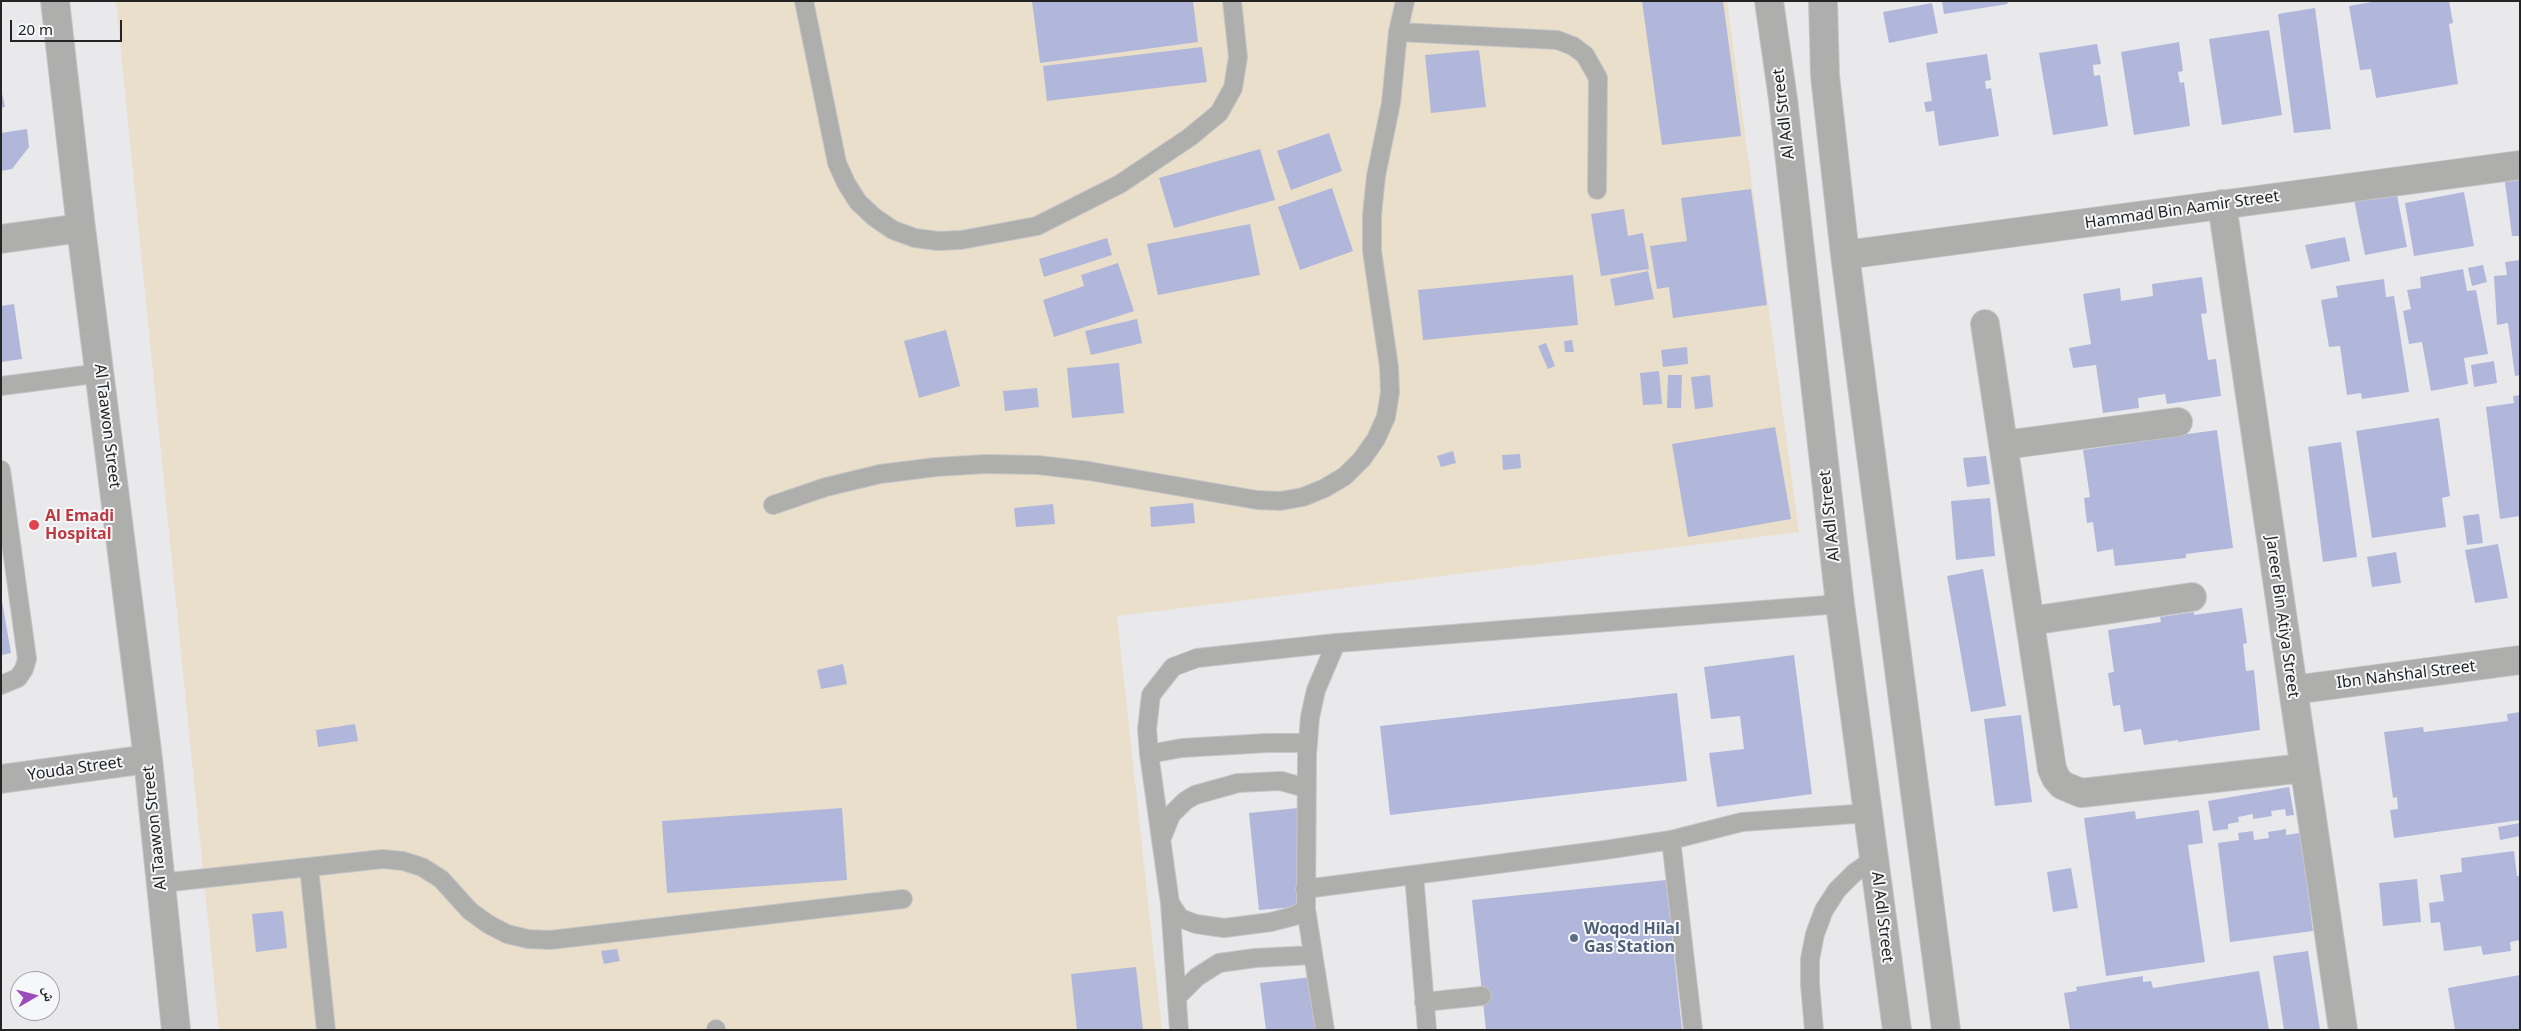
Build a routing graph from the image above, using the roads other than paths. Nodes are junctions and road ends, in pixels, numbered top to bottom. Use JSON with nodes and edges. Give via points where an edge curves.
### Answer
{"nodes":[{"id":1,"x":55,"y":1,"type":"edge"},
{"id":2,"x":804,"y":1,"type":"edge"},
{"id":3,"x":1232,"y":1,"type":"edge"},
{"id":4,"x":1405,"y":1,"type":"edge"},
{"id":5,"x":1769,"y":1,"type":"edge"},
{"id":6,"x":1823,"y":1,"type":"edge"},
{"id":7,"x":1398,"y":32,"type":"junction"},
{"id":8,"x":2520,"y":165,"type":"edge"},
{"id":9,"x":1597,"y":190,"type":"dead end"},
{"id":10,"x":2222,"y":204,"type":"junction"},
{"id":11,"x":81,"y":228,"type":"junction"},
{"id":12,"x":1,"y":238,"type":"edge"},
{"id":13,"x":1845,"y":255,"type":"junction"},
{"id":14,"x":1986,"y":324,"type":"dead end"},
{"id":15,"x":101,"y":373,"type":"junction"},
{"id":16,"x":1,"y":386,"type":"edge"},
{"id":17,"x":2178,"y":422,"type":"dead end"},
{"id":18,"x":2004,"y":445,"type":"junction"},
{"id":19,"x":1,"y":470,"type":"edge"},
{"id":20,"x":773,"y":505,"type":"dead end"},
{"id":21,"x":2192,"y":597,"type":"dead end"},
{"id":22,"x":1840,"y":604,"type":"junction"},
{"id":23,"x":2030,"y":621,"type":"junction"},
{"id":24,"x":1336,"y":643,"type":"junction"},
{"id":25,"x":2520,"y":660,"type":"edge"},
{"id":26,"x":1,"y":685,"type":"edge"},
{"id":27,"x":2293,"y":690,"type":"junction"},
{"id":28,"x":1308,"y":743,"type":"junction"},
{"id":29,"x":1149,"y":754,"type":"junction"},
{"id":30,"x":148,"y":759,"type":"junction"},
{"id":31,"x":2304,"y":768,"type":"junction"},
{"id":32,"x":1,"y":780,"type":"edge"},
{"id":33,"x":1306,"y":788,"type":"junction"},
{"id":34,"x":1869,"y":813,"type":"junction"},
{"id":35,"x":1671,"y":840,"type":"junction"},
{"id":36,"x":1161,"y":841,"type":"junction"},
{"id":37,"x":1874,"y":859,"type":"junction"},
{"id":38,"x":309,"y":867,"type":"junction"},
{"id":39,"x":1414,"y":875,"type":"junction"},
{"id":40,"x":161,"y":883,"type":"junction"},
{"id":41,"x":1305,"y":889,"type":"junction"},
{"id":42,"x":903,"y":899,"type":"dead end"},
{"id":43,"x":1170,"y":903,"type":"junction"},
{"id":44,"x":1306,"y":910,"type":"junction"},
{"id":45,"x":1314,"y":955,"type":"junction"},
{"id":46,"x":1482,"y":996,"type":"dead end"},
{"id":47,"x":1177,"y":997,"type":"junction"},
{"id":48,"x":1424,"y":1002,"type":"junction"},
{"id":49,"x":176,"y":1030,"type":"edge"},
{"id":50,"x":326,"y":1030,"type":"edge"},
{"id":51,"x":1179,"y":1030,"type":"edge"},
{"id":52,"x":1325,"y":1030,"type":"edge"},
{"id":53,"x":1427,"y":1030,"type":"edge"},
{"id":54,"x":1693,"y":1030,"type":"edge"},
{"id":55,"x":1814,"y":1030,"type":"edge"},
{"id":56,"x":1897,"y":1030,"type":"edge"},
{"id":57,"x":1946,"y":1030,"type":"edge"},
{"id":58,"x":2343,"y":1030,"type":"edge"}],
"edges":[{"from":1,"to":11,"type":"street","name":"Al Taawon Street"},
{"from":2,"to":3,"type":"lane","via":[[837,163],[846,183],[858,202],[893,230],[915,238],[938,241],[1037,226],[1120,184],[1197,131],[1219,113],[1233,88],[1238,57]]},
{"from":4,"to":7,"type":"lane"},
{"from":5,"to":22,"type":"street","name":"Al Adl Street"},
{"from":6,"to":13,"type":"street","via":[[1825,76]]},
{"from":7,"to":9,"type":"lane","via":[[1557,40],[1585,55],[1598,78]]},
{"from":7,"to":20,"type":"lane","via":[[1391,103],[1376,176],[1372,215],[1372,251],[1390,392],[1386,416],[1376,439],[1345,476],[1303,497],[1257,500],[1038,465],[961,465],[880,474],[826,487]]},
{"from":8,"to":10,"type":"street","name":"Hammad Bin Aamir Street"},
{"from":10,"to":13,"type":"street","name":"Hammad Bin Aamir Street"},
{"from":10,"to":27,"type":"street","name":"Jareer Bin Atiya Street"},
{"from":11,"to":12,"type":"street"},
{"from":11,"to":15,"type":"street","name":"Al Taawon Street"},
{"from":13,"to":57,"type":"street"},
{"from":14,"to":18,"type":"street"},
{"from":15,"to":16,"type":"lane"},
{"from":15,"to":30,"type":"street","name":"Al Taawon Street"},
{"from":17,"to":18,"type":"street"},
{"from":18,"to":23,"type":"street"},
{"from":19,"to":26,"type":"lane","via":[[26,659],[18,678]]},
{"from":21,"to":23,"type":"street"},
{"from":22,"to":24,"type":"lane"},
{"from":22,"to":34,"type":"street","name":"Al Adl Street"},
{"from":23,"to":31,"type":"street","via":[[2052,769],[2062,786],[2081,793]]},
{"from":24,"to":28,"type":"lane","via":[[1316,690]]},
{"from":24,"to":29,"type":"lane","via":[[1197,658],[1173,667],[1151,695],[1147,729]]},
{"from":25,"to":27,"type":"street","name":"Ibn Nahshal Street"},
{"from":27,"to":31,"type":"street","name":"Jareer Bin Atiya Street"},
{"from":28,"to":29,"type":"lane","via":[[1191,747]]},
{"from":28,"to":33,"type":"lane"},
{"from":29,"to":36,"type":"lane"},
{"from":30,"to":32,"type":"street","name":"Youda Street"},
{"from":30,"to":40,"type":"street","name":"Al Taawon Street"},
{"from":31,"to":58,"type":"street","name":"Jareer Bin Atiya Street"},
{"from":33,"to":36,"type":"lane","via":[[1281,781],[1238,783],[1195,795],[1171,815]]},
{"from":33,"to":41,"type":"lane"},
{"from":34,"to":35,"type":"lane","via":[[1742,822]]},
{"from":34,"to":37,"type":"street","name":"Al Adl Street"},
{"from":35,"to":39,"type":"lane"},
{"from":35,"to":54,"type":"lane","via":[[1681,976]]},
{"from":36,"to":43,"type":"lane"},
{"from":37,"to":55,"type":"lane","via":[[1854,872],[1837,890],[1814,934],[1810,959]]},
{"from":37,"to":56,"type":"street","name":"Al Adl Street"},
{"from":38,"to":40,"type":"lane"},
{"from":38,"to":42,"type":"lane","via":[[383,859],[422,867],[441,879],[470,911],[488,924],[528,939],[550,940]]},
{"from":38,"to":50,"type":"lane"},
{"from":39,"to":41,"type":"lane"},
{"from":39,"to":48,"type":"lane"},
{"from":40,"to":49,"type":"street","name":"Al Taawon Street"},
{"from":41,"to":44,"type":"lane"},
{"from":43,"to":44,"type":"lane","via":[[1180,918],[1224,928],[1271,922]]},
{"from":43,"to":47,"type":"lane"},
{"from":44,"to":45,"type":"lane"},
{"from":45,"to":47,"type":"lane","via":[[1219,963],[1197,977]]},
{"from":45,"to":52,"type":"lane"},
{"from":46,"to":48,"type":"lane"},
{"from":47,"to":51,"type":"lane"},
{"from":48,"to":53,"type":"lane"}]}
